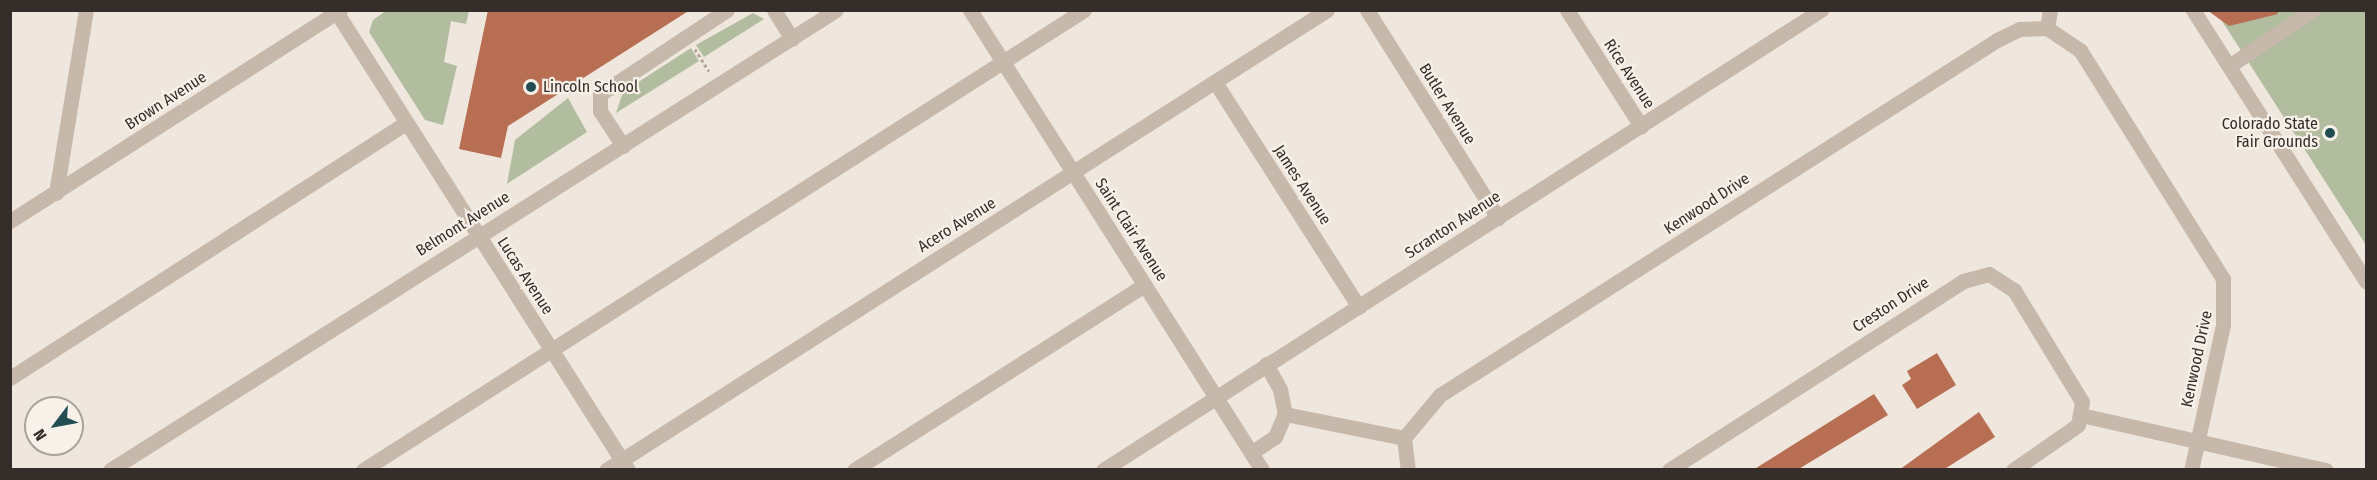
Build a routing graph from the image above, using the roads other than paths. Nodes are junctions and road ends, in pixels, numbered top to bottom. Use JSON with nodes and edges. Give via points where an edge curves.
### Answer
{"nodes":[{"id":1,"x":728,"y":10,"type":"edge"},
{"id":2,"x":774,"y":10,"type":"edge"},
{"id":3,"x":836,"y":10,"type":"edge"},
{"id":4,"x":970,"y":10,"type":"edge"},
{"id":5,"x":1084,"y":10,"type":"edge"},
{"id":6,"x":1327,"y":10,"type":"edge"},
{"id":7,"x":1367,"y":10,"type":"edge"},
{"id":8,"x":1821,"y":10,"type":"edge"},
{"id":9,"x":2050,"y":10,"type":"edge"},
{"id":10,"x":2193,"y":10,"type":"edge"},
{"id":11,"x":2313,"y":10,"type":"edge"},
{"id":12,"x":337,"y":11,"type":"edge"},
{"id":13,"x":1571,"y":12,"type":"edge"},
{"id":14,"x":89,"y":13,"type":"edge"},
{"id":15,"x":2047,"y":28,"type":"junction"},
{"id":16,"x":792,"y":39,"type":"junction"},
{"id":17,"x":1003,"y":63,"type":"junction"},
{"id":18,"x":2229,"y":66,"type":"junction"},
{"id":19,"x":1215,"y":82,"type":"junction"},
{"id":20,"x":406,"y":123,"type":"junction"},
{"id":21,"x":1641,"y":126,"type":"junction"},
{"id":22,"x":623,"y":147,"type":"junction"},
{"id":23,"x":1073,"y":173,"type":"junction"},
{"id":24,"x":56,"y":193,"type":"junction"},
{"id":25,"x":1498,"y":218,"type":"junction"},
{"id":26,"x":10,"y":220,"type":"edge"},
{"id":27,"x":477,"y":236,"type":"junction"},
{"id":28,"x":2367,"y":282,"type":"edge"},
{"id":29,"x":1144,"y":285,"type":"junction"},
{"id":30,"x":1359,"y":307,"type":"junction"},
{"id":31,"x":550,"y":348,"type":"junction"},
{"id":32,"x":1266,"y":364,"type":"junction"},
{"id":33,"x":10,"y":378,"type":"edge"},
{"id":34,"x":1216,"y":398,"type":"junction"},
{"id":35,"x":1285,"y":414,"type":"junction"},
{"id":36,"x":2081,"y":415,"type":"junction"},
{"id":37,"x":1404,"y":438,"type":"junction"},
{"id":38,"x":2198,"y":441,"type":"junction"},
{"id":39,"x":1251,"y":453,"type":"junction"},
{"id":40,"x":625,"y":464,"type":"edge"},
{"id":41,"x":2319,"y":469,"type":"edge"},
{"id":42,"x":110,"y":470,"type":"edge"},
{"id":43,"x":363,"y":470,"type":"edge"},
{"id":44,"x":606,"y":470,"type":"edge"},
{"id":45,"x":854,"y":470,"type":"edge"},
{"id":46,"x":1103,"y":470,"type":"edge"},
{"id":47,"x":1262,"y":470,"type":"edge"},
{"id":48,"x":1408,"y":470,"type":"edge"},
{"id":49,"x":1669,"y":470,"type":"edge"},
{"id":50,"x":2013,"y":470,"type":"edge"},
{"id":51,"x":2191,"y":470,"type":"edge"}],
"edges":[{"from":1,"to":22,"type":"street","via":[[600,94],[600,111]]},
{"from":2,"to":16,"type":"street"},
{"from":3,"to":16,"type":"street","name":"Belmont Avenue"},
{"from":4,"to":17,"type":"street","name":"Saint Clair Avenue"},
{"from":5,"to":17,"type":"street"},
{"from":6,"to":19,"type":"street","name":"Acero Avenue"},
{"from":7,"to":25,"type":"street","name":"Butler Avenue"},
{"from":8,"to":21,"type":"street","name":"Scranton Avenue"},
{"from":9,"to":15,"type":"street"},
{"from":10,"to":18,"type":"street"},
{"from":11,"to":18,"type":"street"},
{"from":12,"to":20,"type":"street","name":"Lucas Avenue"},
{"from":12,"to":24,"type":"street","name":"Brown Avenue"},
{"from":13,"to":21,"type":"street","name":"Rice Avenue"},
{"from":14,"to":24,"type":"street"},
{"from":15,"to":37,"type":"street","name":"Kenwood Drive","via":[[2020,29],[1997,40],[1460,382],[1425,407]]},
{"from":15,"to":38,"type":"street","name":"Kenwood Drive","via":[[2080,50],[2223,279],[2227,304]]},
{"from":16,"to":22,"type":"street","name":"Belmont Avenue"},
{"from":17,"to":23,"type":"street","name":"Saint Clair Avenue"},
{"from":17,"to":31,"type":"street"},
{"from":18,"to":28,"type":"street"},
{"from":19,"to":23,"type":"street","name":"Acero Avenue"},
{"from":19,"to":30,"type":"street","name":"James Avenue"},
{"from":20,"to":27,"type":"street","name":"Lucas Avenue"},
{"from":20,"to":33,"type":"street"},
{"from":21,"to":25,"type":"street","name":"Scranton Avenue"},
{"from":22,"to":27,"type":"street","name":"Belmont Avenue"},
{"from":23,"to":29,"type":"street","name":"Saint Clair Avenue"},
{"from":23,"to":40,"type":"street","name":"Acero Avenue"},
{"from":24,"to":26,"type":"street","name":"Brown Avenue"},
{"from":25,"to":30,"type":"street","name":"Scranton Avenue"},
{"from":27,"to":31,"type":"street","name":"Lucas Avenue"},
{"from":27,"to":42,"type":"street","name":"Belmont Avenue"},
{"from":29,"to":34,"type":"street","name":"Saint Clair Avenue"},
{"from":29,"to":45,"type":"street"},
{"from":30,"to":32,"type":"street","name":"Scranton Avenue"},
{"from":31,"to":40,"type":"street","name":"Lucas Avenue"},
{"from":31,"to":43,"type":"street"},
{"from":32,"to":34,"type":"street","name":"Scranton Avenue"},
{"from":32,"to":35,"type":"street","via":[[1280,389]]},
{"from":34,"to":39,"type":"street","name":"Saint Clair Avenue"},
{"from":34,"to":46,"type":"street","name":"Scranton Avenue"},
{"from":35,"to":37,"type":"street"},
{"from":35,"to":39,"type":"street","via":[[1275,437]]},
{"from":36,"to":38,"type":"street"},
{"from":36,"to":49,"type":"street","name":"Creston Drive","via":[[2075,387],[2014,290],[1989,274],[1976,275]]},
{"from":36,"to":50,"type":"street","via":[[2069,434]]},
{"from":37,"to":48,"type":"street"},
{"from":38,"to":41,"type":"street"},
{"from":38,"to":51,"type":"street","name":"Kenwood Drive"},
{"from":39,"to":47,"type":"street","name":"Saint Clair Avenue"},
{"from":40,"to":44,"type":"street","name":"Acero Avenue"}]}
